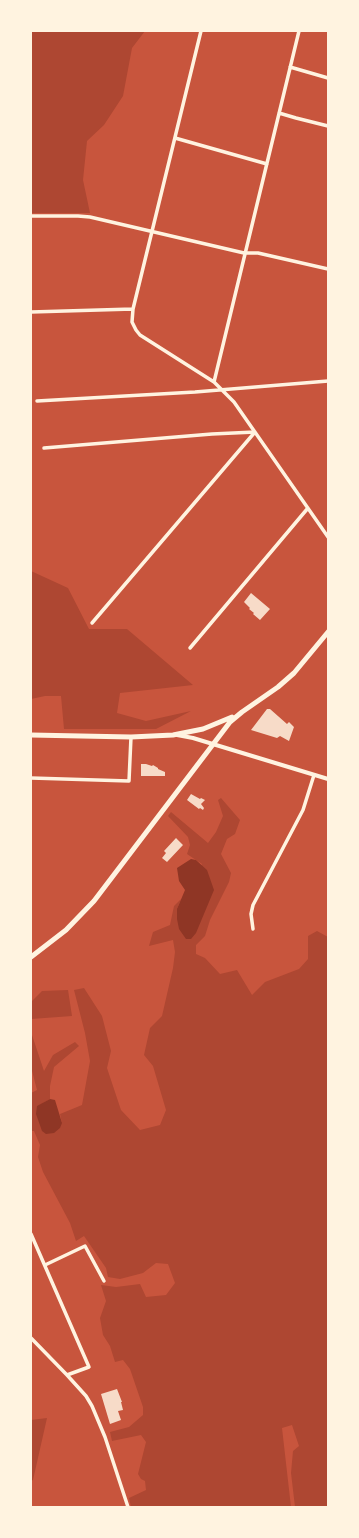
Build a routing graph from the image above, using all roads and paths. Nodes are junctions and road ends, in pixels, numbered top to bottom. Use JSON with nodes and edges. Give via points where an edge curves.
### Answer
{"nodes":[{"id":1,"x":201,"y":31,"type":"edge"},
{"id":2,"x":299,"y":31,"type":"edge"},
{"id":3,"x":290,"y":67,"type":"junction"},
{"id":4,"x":328,"y":78,"type":"edge"},
{"id":5,"x":279,"y":113,"type":"junction"},
{"id":6,"x":328,"y":126,"type":"edge"},
{"id":7,"x":175,"y":138,"type":"junction"},
{"id":8,"x":267,"y":164,"type":"junction"},
{"id":9,"x":31,"y":216,"type":"edge"},
{"id":10,"x":153,"y":232,"type":"junction"},
{"id":11,"x":244,"y":253,"type":"junction"},
{"id":12,"x":328,"y":270,"type":"edge"},
{"id":13,"x":133,"y":309,"type":"junction"},
{"id":14,"x":31,"y":312,"type":"edge"},
{"id":15,"x":328,"y":381,"type":"edge"},
{"id":16,"x":214,"y":382,"type":"junction"},
{"id":17,"x":223,"y":390,"type":"junction"},
{"id":18,"x":37,"y":401,"type":"dead end"},
{"id":19,"x":255,"y":432,"type":"junction"},
{"id":20,"x":44,"y":448,"type":"dead end"},
{"id":21,"x":308,"y":508,"type":"junction"},
{"id":22,"x":328,"y":537,"type":"edge"},
{"id":23,"x":92,"y":623,"type":"dead end"},
{"id":24,"x":328,"y":632,"type":"edge"},
{"id":25,"x":190,"y":648,"type":"dead end"},
{"id":26,"x":242,"y":712,"type":"junction"},
{"id":27,"x":31,"y":735,"type":"edge"},
{"id":28,"x":173,"y":735,"type":"junction"},
{"id":29,"x":131,"y":737,"type":"junction"},
{"id":30,"x":213,"y":744,"type":"junction"},
{"id":31,"x":314,"y":774,"type":"junction"},
{"id":32,"x":31,"y":778,"type":"edge"},
{"id":33,"x":328,"y":778,"type":"edge"},
{"id":34,"x":253,"y":929,"type":"dead end"},
{"id":35,"x":31,"y":957,"type":"edge"},
{"id":36,"x":31,"y":1234,"type":"edge"},
{"id":37,"x":45,"y":1265,"type":"junction"},
{"id":38,"x":104,"y":1281,"type":"dead end"},
{"id":39,"x":31,"y":1338,"type":"edge"},
{"id":40,"x":67,"y":1375,"type":"junction"},
{"id":41,"x":128,"y":1507,"type":"edge"}],
"edges":[{"from":1,"to":7,"type":"street"},
{"from":2,"to":3,"type":"street"},
{"from":3,"to":4,"type":"street"},
{"from":3,"to":5,"type":"street"},
{"from":5,"to":6,"type":"street"},
{"from":5,"to":8,"type":"street"},
{"from":7,"to":8,"type":"street"},
{"from":7,"to":10,"type":"street"},
{"from":8,"to":11,"type":"street"},
{"from":9,"to":10,"type":"street","via":[[90,217]]},
{"from":10,"to":11,"type":"street"},
{"from":10,"to":13,"type":"street"},
{"from":11,"to":12,"type":"street","via":[[258,253]]},
{"from":11,"to":16,"type":"street"},
{"from":13,"to":14,"type":"street"},
{"from":13,"to":16,"type":"street","via":[[132,322],[140,335]]},
{"from":15,"to":17,"type":"street"},
{"from":16,"to":17,"type":"street"},
{"from":17,"to":18,"type":"street"},
{"from":17,"to":19,"type":"street"},
{"from":19,"to":20,"type":"street"},
{"from":19,"to":21,"type":"street"},
{"from":19,"to":23,"type":"street"},
{"from":21,"to":22,"type":"street"},
{"from":21,"to":25,"type":"street"},
{"from":24,"to":26,"type":"main road","via":[[294,673],[262,700]]},
{"from":26,"to":28,"type":"main road","via":[[210,726]]},
{"from":26,"to":30,"type":"main road","via":[[230,722]]},
{"from":27,"to":29,"type":"main road"},
{"from":28,"to":29,"type":"main road"},
{"from":28,"to":30,"type":"street"},
{"from":29,"to":32,"type":"street","via":[[129,780]]},
{"from":30,"to":31,"type":"street"},
{"from":30,"to":35,"type":"main road","via":[[94,901],[66,930]]},
{"from":31,"to":33,"type":"street"},
{"from":31,"to":34,"type":"street","via":[[303,810],[253,905],[250,914]]},
{"from":36,"to":37,"type":"street"},
{"from":37,"to":38,"type":"street","via":[[85,1246]]},
{"from":37,"to":40,"type":"street","via":[[89,1367]]},
{"from":39,"to":40,"type":"street"},
{"from":40,"to":41,"type":"street","via":[[92,1406]]}]}
